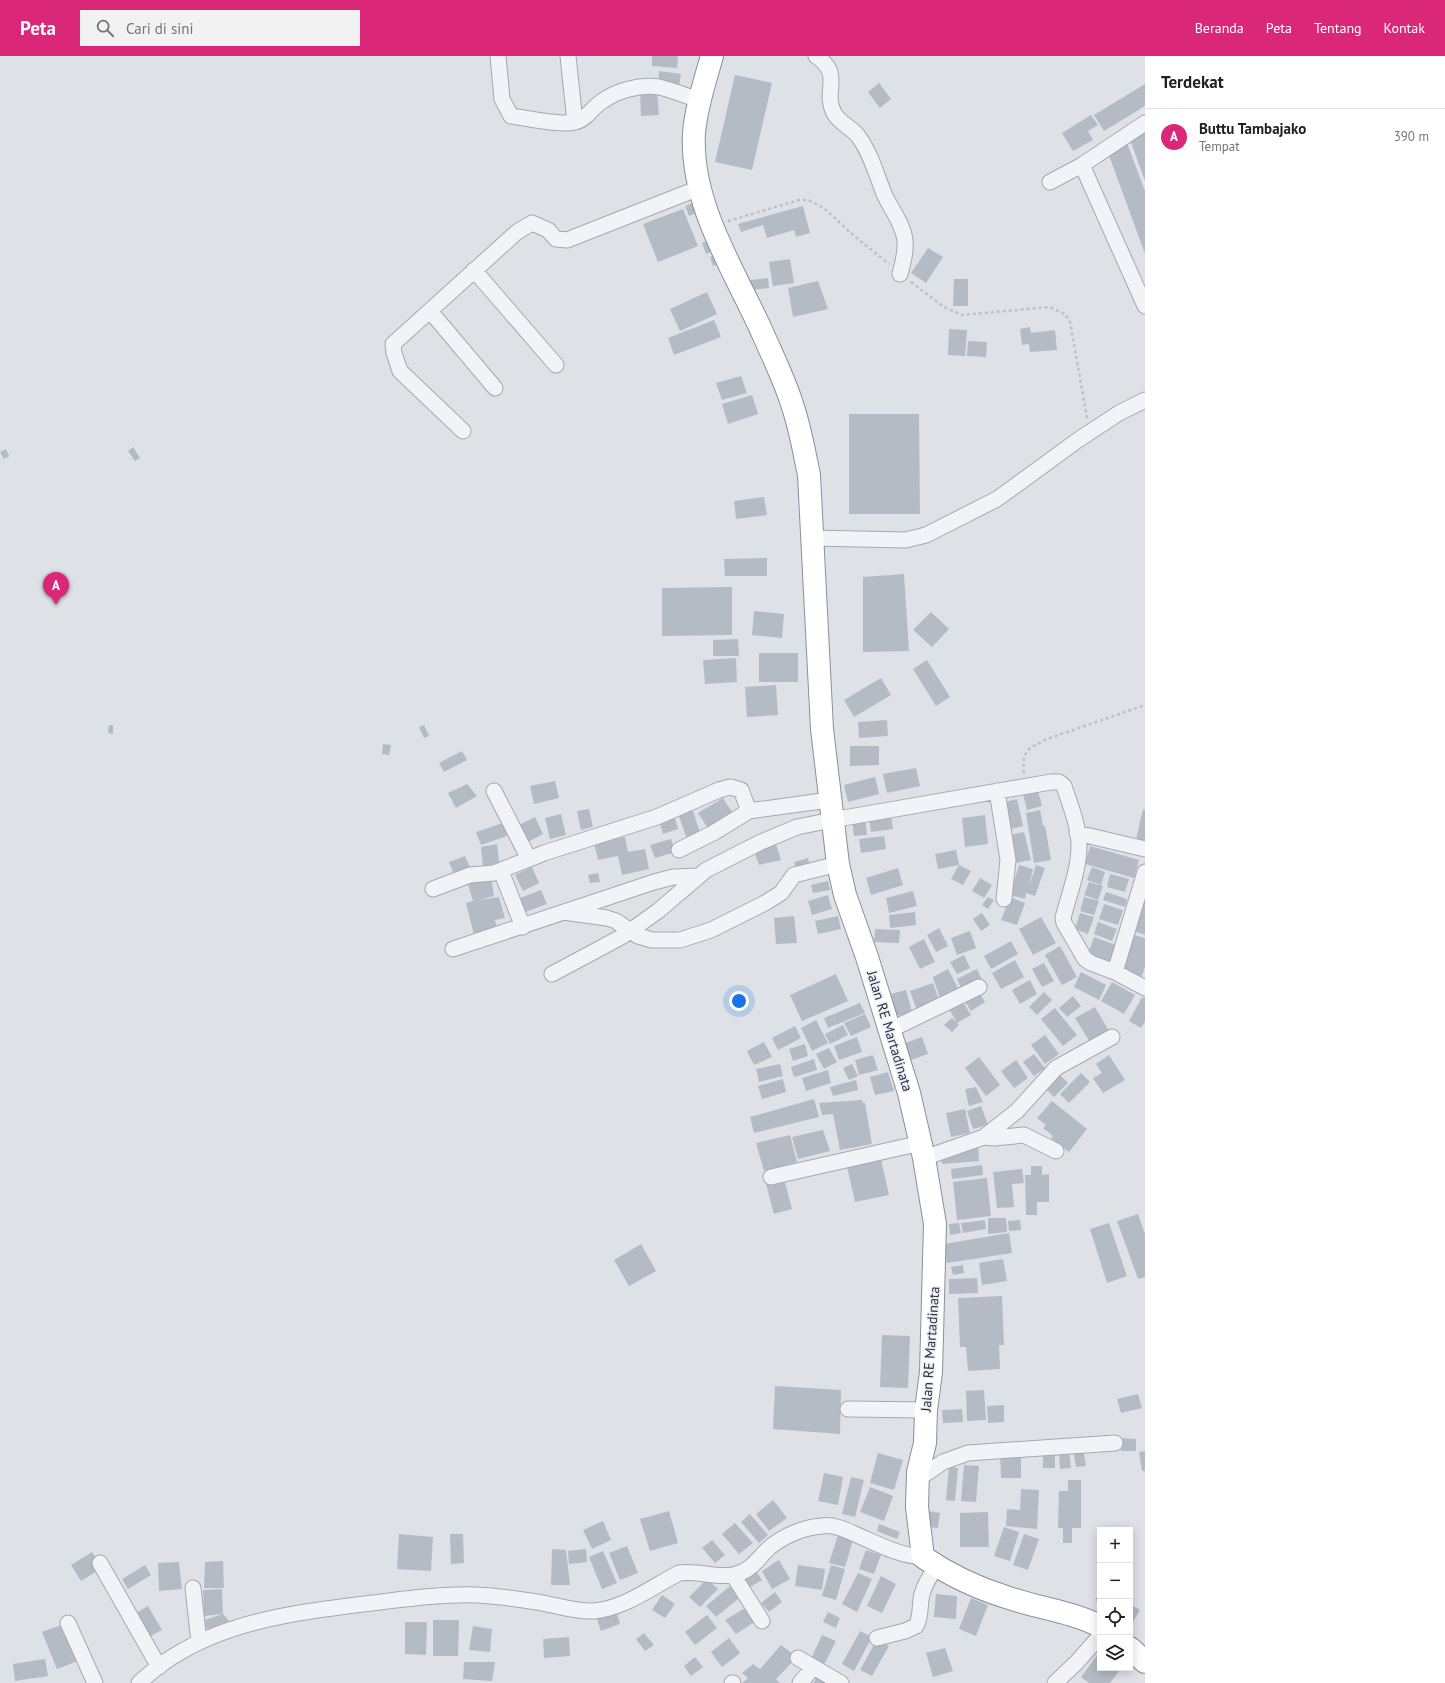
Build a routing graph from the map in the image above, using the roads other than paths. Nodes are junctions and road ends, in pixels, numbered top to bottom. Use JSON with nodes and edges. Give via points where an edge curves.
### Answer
{"nodes":[{"id":1,"x":498,"y":56,"type":"edge"},
{"id":2,"x":568,"y":56,"type":"edge"},
{"id":3,"x":712,"y":56,"type":"edge"},
{"id":4,"x":816,"y":56,"type":"edge"},
{"id":5,"x":700,"y":100,"type":"junction"},
{"id":6,"x":575,"y":122,"type":"junction"},
{"id":7,"x":1145,"y":123,"type":"edge"},
{"id":8,"x":1082,"y":165,"type":"junction"},
{"id":9,"x":1050,"y":182,"type":"dead end"},
{"id":10,"x":699,"y":188,"type":"junction"},
{"id":11,"x":474,"y":270,"type":"junction"},
{"id":12,"x":900,"y":274,"type":"road end"},
{"id":13,"x":1145,"y":306,"type":"edge"},
{"id":14,"x":430,"y":311,"type":"junction"},
{"id":15,"x":556,"y":365,"type":"dead end"},
{"id":16,"x":494,"y":388,"type":"dead end"},
{"id":17,"x":1145,"y":400,"type":"edge"},
{"id":18,"x":463,"y":431,"type":"dead end"},
{"id":19,"x":811,"y":538,"type":"junction"},
{"id":20,"x":494,"y":791,"type":"dead end"},
{"id":21,"x":996,"y":791,"type":"junction"},
{"id":22,"x":831,"y":810,"type":"junction"},
{"id":23,"x":749,"y":811,"type":"junction"},
{"id":24,"x":1077,"y":833,"type":"junction"},
{"id":25,"x":1145,"y":849,"type":"edge"},
{"id":26,"x":679,"y":850,"type":"dead end"},
{"id":27,"x":529,"y":859,"type":"junction"},
{"id":28,"x":838,"y":864,"type":"junction"},
{"id":29,"x":501,"y":871,"type":"junction"},
{"id":30,"x":1145,"y":872,"type":"edge"},
{"id":31,"x":698,"y":876,"type":"junction"},
{"id":32,"x":432,"y":890,"type":"dead end"},
{"id":33,"x":1004,"y":899,"type":"dead end"},
{"id":34,"x":563,"y":912,"type":"junction"},
{"id":35,"x":523,"y":927,"type":"junction"},
{"id":36,"x":630,"y":931,"type":"junction"},
{"id":37,"x":453,"y":949,"type":"dead end"},
{"id":38,"x":1115,"y":972,"type":"junction"},
{"id":39,"x":552,"y":974,"type":"dead end"},
{"id":40,"x":979,"y":987,"type":"dead end"},
{"id":41,"x":1145,"y":988,"type":"edge"},
{"id":42,"x":890,"y":1030,"type":"junction"},
{"id":43,"x":1112,"y":1037,"type":"dead end"},
{"id":44,"x":984,"y":1137,"type":"junction"},
{"id":45,"x":922,"y":1151,"type":"junction"},
{"id":46,"x":1056,"y":1151,"type":"dead end"},
{"id":47,"x":771,"y":1177,"type":"dead end"},
{"id":48,"x":848,"y":1409,"type":"dead end"},
{"id":49,"x":926,"y":1410,"type":"junction"},
{"id":50,"x":1115,"y":1443,"type":"dead end"},
{"id":51,"x":918,"y":1475,"type":"junction"},
{"id":52,"x":930,"y":1561,"type":"junction"},
{"id":53,"x":100,"y":1563,"type":"dead end"},
{"id":54,"x":733,"y":1575,"type":"junction"},
{"id":55,"x":193,"y":1588,"type":"dead end"},
{"id":56,"x":762,"y":1622,"type":"dead end"},
{"id":57,"x":68,"y":1624,"type":"dead end"},
{"id":58,"x":1097,"y":1625,"type":"edge"},
{"id":59,"x":877,"y":1638,"type":"dead end"},
{"id":60,"x":1097,"y":1639,"type":"edge"},
{"id":61,"x":199,"y":1642,"type":"junction"},
{"id":62,"x":1133,"y":1651,"type":"edge"},
{"id":63,"x":798,"y":1658,"type":"dead end"},
{"id":64,"x":1145,"y":1662,"type":"edge"},
{"id":65,"x":159,"y":1667,"type":"junction"},
{"id":66,"x":814,"y":1668,"type":"junction"},
{"id":67,"x":95,"y":1683,"type":"edge"},
{"id":68,"x":139,"y":1683,"type":"edge"},
{"id":69,"x":800,"y":1683,"type":"edge"},
{"id":70,"x":841,"y":1683,"type":"edge"},
{"id":71,"x":1055,"y":1683,"type":"edge"}],
"edges":[{"from":1,"to":6,"type":"street","via":[[502,99],[511,116],[564,123]]},
{"from":2,"to":6,"type":"street"},
{"from":3,"to":5,"type":"highway","name":"Jalan RE Martadinata"},
{"from":4,"to":12,"type":"street","via":[[827,65],[831,75],[831,106],[834,114],[862,142],[903,232],[905,248]]},
{"from":5,"to":6,"type":"street","via":[[658,87],[640,88],[614,93]]},
{"from":5,"to":10,"type":"highway","name":"Jalan RE Martadinata","via":[[694,133]]},
{"from":7,"to":8,"type":"street"},
{"from":8,"to":9,"type":"street"},
{"from":8,"to":13,"type":"street"},
{"from":10,"to":11,"type":"street","via":[[567,240],[556,239],[548,230],[532,223],[517,232]]},
{"from":10,"to":19,"type":"highway","name":"Jalan RE Martadinata","via":[[712,226],[762,331],[792,403],[809,475]]},
{"from":11,"to":14,"type":"street"},
{"from":11,"to":15,"type":"street"},
{"from":14,"to":16,"type":"street"},
{"from":14,"to":18,"type":"street","via":[[393,344],[394,353],[400,371]]},
{"from":17,"to":19,"type":"street","via":[[1119,413],[997,499],[926,535],[906,540]]},
{"from":19,"to":22,"type":"highway","name":"Jalan RE Martadinata","via":[[822,729]]},
{"from":20,"to":27,"type":"street"},
{"from":21,"to":22,"type":"street"},
{"from":21,"to":24,"type":"street","via":[[1059,782],[1064,786]]},
{"from":21,"to":33,"type":"street","via":[[1008,860]]},
{"from":22,"to":23,"type":"street"},
{"from":22,"to":28,"type":"highway","name":"Jalan RE Martadinata"},
{"from":22,"to":31,"type":"street","via":[[759,843]]},
{"from":23,"to":26,"type":"street"},
{"from":23,"to":27,"type":"street","via":[[741,790],[730,787],[657,817]]},
{"from":24,"to":25,"type":"street"},
{"from":24,"to":38,"type":"street","via":[[1077,862],[1063,918],[1085,959],[1091,964]]},
{"from":27,"to":29,"type":"street"},
{"from":28,"to":36,"type":"street","via":[[794,875],[781,893],[774,898],[696,935],[680,940],[652,940]]},
{"from":28,"to":42,"type":"highway","name":"Jalan RE Martadinata","via":[[845,895]]},
{"from":29,"to":32,"type":"street","via":[[470,875]]},
{"from":29,"to":35,"type":"street"},
{"from":30,"to":38,"type":"street"},
{"from":31,"to":34,"type":"street","via":[[673,877]]},
{"from":31,"to":36,"type":"street","via":[[658,911]]},
{"from":34,"to":35,"type":"street"},
{"from":34,"to":36,"type":"street","via":[[607,918]]},
{"from":35,"to":37,"type":"street"},
{"from":36,"to":39,"type":"street"},
{"from":38,"to":41,"type":"street"},
{"from":40,"to":42,"type":"street"},
{"from":42,"to":45,"type":"highway","name":"Jalan RE Martadinata","via":[[909,1093]]},
{"from":43,"to":44,"type":"street","via":[[1056,1068],[1017,1111]]},
{"from":44,"to":45,"type":"street"},
{"from":44,"to":46,"type":"street","via":[[1024,1135]]},
{"from":45,"to":47,"type":"street"},
{"from":45,"to":49,"type":"highway","name":"Jalan RE Martadinata","via":[[932,1202],[936,1243],[931,1372]]},
{"from":48,"to":49,"type":"street"},
{"from":49,"to":51,"type":"highway","name":"Jalan RE Martadinata","via":[[925,1443]]},
{"from":50,"to":51,"type":"street","via":[[968,1453]]},
{"from":51,"to":52,"type":"highway","name":"Jalan RE Martadinata","via":[[917,1507]]},
{"from":52,"to":54,"type":"street","via":[[836,1527],[822,1526],[805,1529],[789,1536],[770,1548],[751,1567]]},
{"from":52,"to":58,"type":"highway","via":[[968,1582],[1006,1597],[1083,1618]]},
{"from":52,"to":59,"type":"street","via":[[929,1579],[922,1593],[921,1615],[916,1626]]},
{"from":53,"to":65,"type":"street"},
{"from":54,"to":56,"type":"street"},
{"from":54,"to":61,"type":"street","via":[[679,1573],[633,1598],[609,1608],[593,1611],[477,1595],[422,1597],[306,1612],[260,1621]]},
{"from":55,"to":61,"type":"street"},
{"from":57,"to":67,"type":"street"},
{"from":60,"to":71,"type":"street"},
{"from":61,"to":65,"type":"street"},
{"from":62,"to":64,"type":"highway"},
{"from":63,"to":66,"type":"street"},
{"from":65,"to":68,"type":"street"},
{"from":66,"to":69,"type":"street"},
{"from":66,"to":70,"type":"street"}]}
